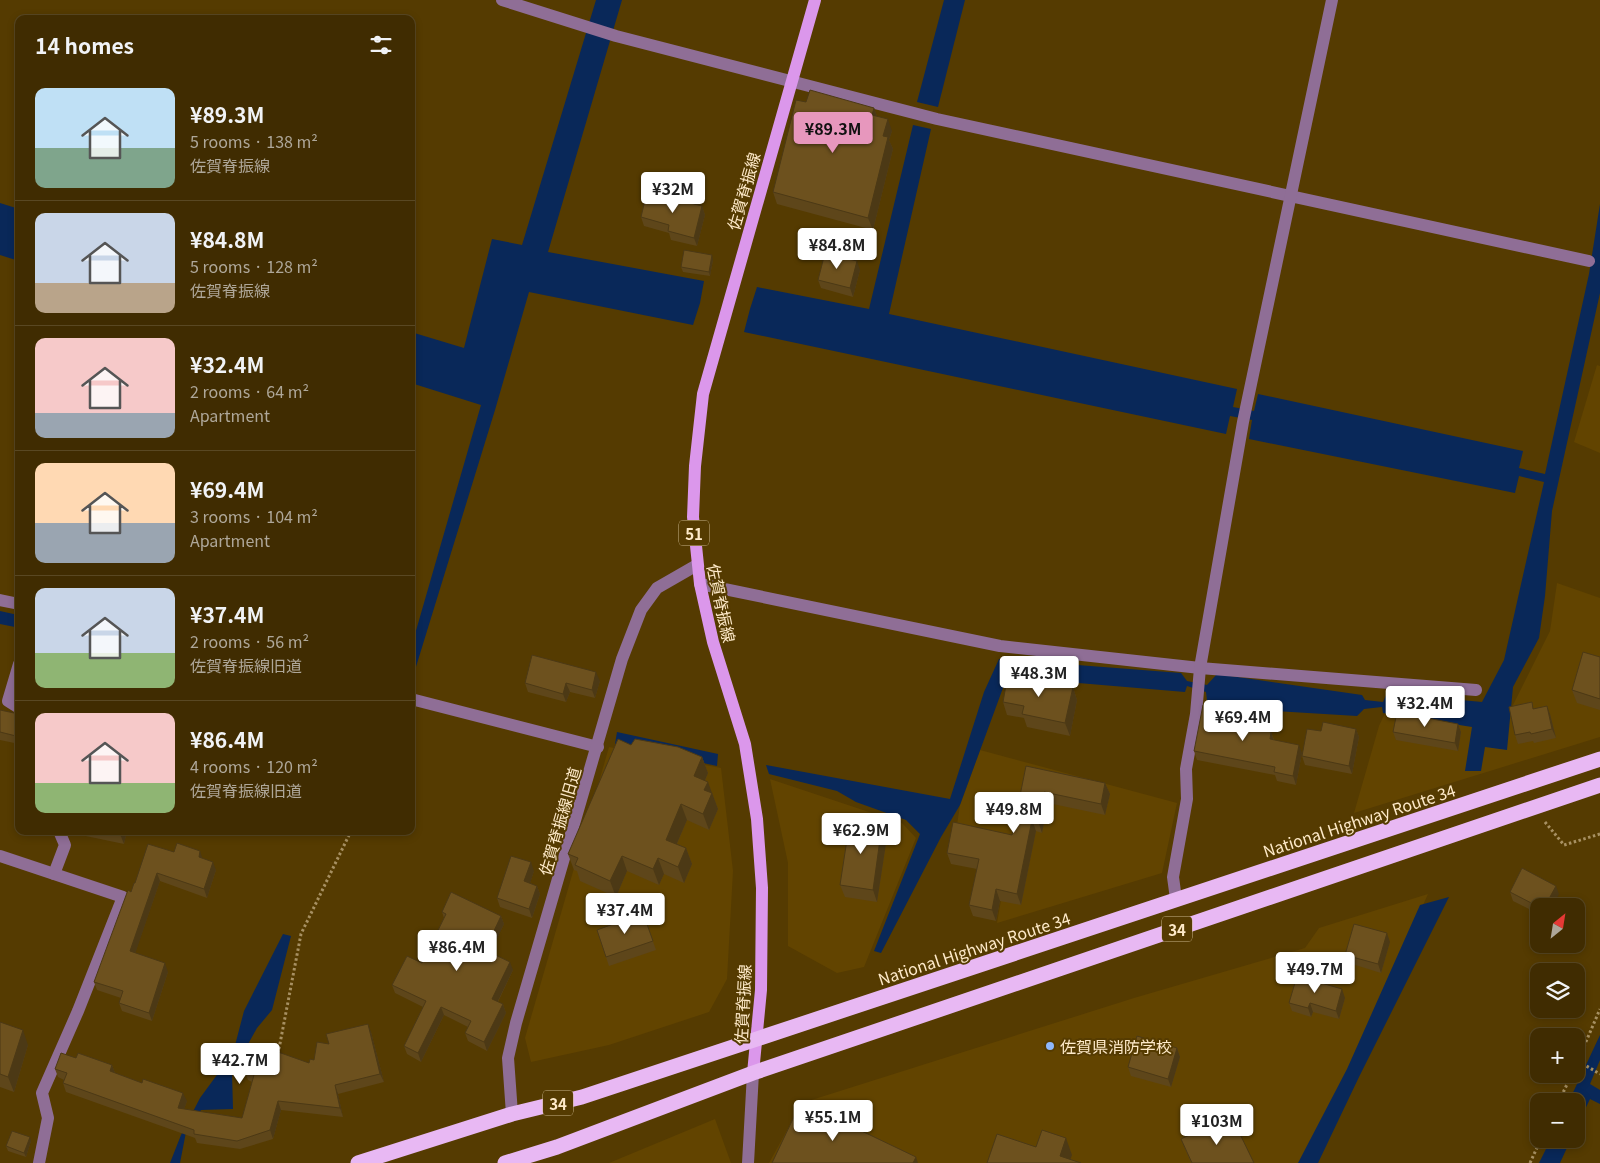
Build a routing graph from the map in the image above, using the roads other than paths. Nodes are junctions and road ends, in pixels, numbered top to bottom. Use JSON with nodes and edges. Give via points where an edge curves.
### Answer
{"nodes":[{"id":1,"x":502,"y":0,"type":"edge"},
{"id":2,"x":815,"y":0,"type":"edge"},
{"id":3,"x":1332,"y":0,"type":"edge"},
{"id":4,"x":791,"y":82,"type":"junction"},
{"id":5,"x":1291,"y":196,"type":"junction"},
{"id":6,"x":1589,"y":261,"type":"dead end"},
{"id":7,"x":697,"y":565,"type":"junction"},
{"id":8,"x":700,"y":584,"type":"junction"},
{"id":9,"x":0,"y":600,"type":"edge"},
{"id":10,"x":15,"y":603,"type":"edge"},
{"id":11,"x":1199,"y":673,"type":"junction"},
{"id":12,"x":15,"y":677,"type":"edge"},
{"id":13,"x":1476,"y":690,"type":"dead end"},
{"id":14,"x":415,"y":701,"type":"edge"},
{"id":15,"x":15,"y":705,"type":"edge"},
{"id":16,"x":598,"y":747,"type":"junction"},
{"id":17,"x":1600,"y":759,"type":"edge"},
{"id":18,"x":1600,"y":786,"type":"edge"},
{"id":19,"x":61,"y":835,"type":"edge"},
{"id":20,"x":0,"y":856,"type":"edge"},
{"id":21,"x":54,"y":874,"type":"junction"},
{"id":22,"x":1176,"y":899,"type":"junction"},
{"id":23,"x":757,"y":1038,"type":"junction"},
{"id":24,"x":753,"y":1073,"type":"junction"},
{"id":25,"x":512,"y":1114,"type":"junction"},
{"id":26,"x":38,"y":1163,"type":"edge"},
{"id":27,"x":358,"y":1163,"type":"edge"},
{"id":28,"x":505,"y":1163,"type":"edge"},
{"id":29,"x":748,"y":1163,"type":"edge"}],
"edges":[{"from":1,"to":4,"type":"street","via":[[616,36]]},
{"from":2,"to":4,"type":"main road","name":"佐賀脊振線","number":"51"},
{"from":3,"to":5,"type":"street"},
{"from":4,"to":5,"type":"street","via":[[937,119]]},
{"from":4,"to":7,"type":"main road","name":"佐賀脊振線","number":"51","via":[[703,394],[693,517]]},
{"from":5,"to":6,"type":"street"},
{"from":5,"to":11,"type":"street","via":[[1246,406]]},
{"from":7,"to":8,"type":"main road","name":"佐賀脊振線","number":"51"},
{"from":7,"to":16,"type":"street","name":"佐賀脊振線旧道","via":[[658,588],[640,610],[622,659]]},
{"from":8,"to":11,"type":"street","via":[[1000,646]]},
{"from":8,"to":23,"type":"main road","name":"佐賀脊振線","number":"51","via":[[713,642],[745,744],[757,819],[762,888]]},
{"from":9,"to":10,"type":"street"},
{"from":11,"to":13,"type":"street"},
{"from":11,"to":22,"type":"street","via":[[1196,714],[1186,769],[1187,799],[1173,877]]},
{"from":12,"to":15,"type":"street","via":[[8,701]]},
{"from":14,"to":16,"type":"street"},
{"from":16,"to":25,"type":"street","name":"佐賀脊振線旧道","via":[[516,1023],[508,1058]]},
{"from":17,"to":22,"type":"highway","name":"National Highway Route 34","number":"34"},
{"from":18,"to":24,"type":"highway","number":"34"},
{"from":19,"to":21,"type":"street","via":[[65,845]]},
{"from":20,"to":21,"type":"street"},
{"from":21,"to":26,"type":"street","via":[[123,897],[42,1093],[48,1118]]},
{"from":22,"to":23,"type":"highway","name":"National Highway Route 34","number":"34"},
{"from":23,"to":24,"type":"main road","name":"佐賀脊振線","number":"51"},
{"from":23,"to":25,"type":"highway","name":"National Highway Route 34","number":"34","via":[[582,1097]]},
{"from":24,"to":28,"type":"highway","number":"34","via":[[557,1147]]},
{"from":24,"to":29,"type":"street"},
{"from":25,"to":27,"type":"highway","name":"National Highway Route 34","number":"34"}]}
